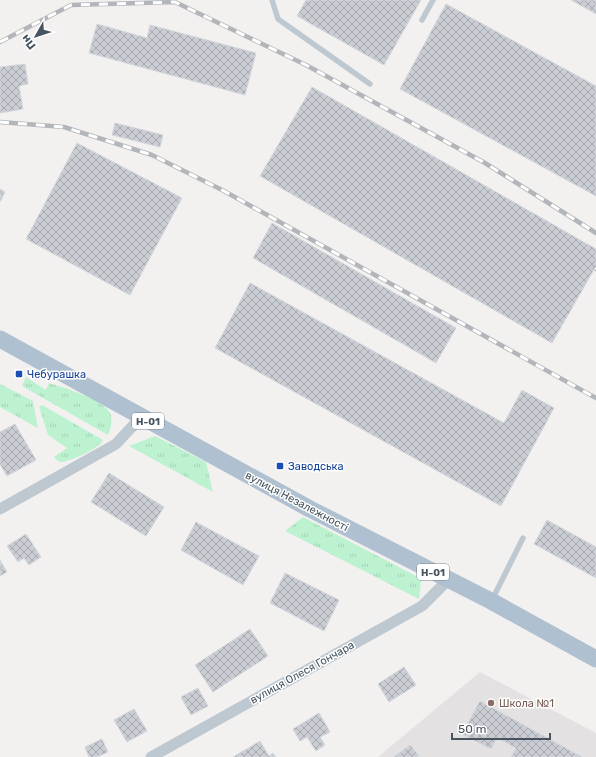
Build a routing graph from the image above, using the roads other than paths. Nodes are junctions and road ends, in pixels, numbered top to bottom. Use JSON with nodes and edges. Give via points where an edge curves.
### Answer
{"nodes":[{"id":1,"x":272,"y":0,"type":"edge"},
{"id":2,"x":433,"y":0,"type":"edge"},
{"id":3,"x":422,"y":20,"type":"dead end"},
{"id":4,"x":370,"y":84,"type":"dead end"},
{"id":5,"x":0,"y":339,"type":"edge"},
{"id":6,"x":141,"y":417,"type":"junction"},
{"id":7,"x":0,"y":509,"type":"edge"},
{"id":8,"x":523,"y":538,"type":"dead end"},
{"id":9,"x":448,"y":580,"type":"junction"},
{"id":10,"x":491,"y":601,"type":"junction"},
{"id":11,"x":596,"y":659,"type":"edge"},
{"id":12,"x":151,"y":757,"type":"edge"}],
"edges":[{"from":1,"to":4,"type":"lane","via":[[278,19]]},
{"from":2,"to":3,"type":"lane"},
{"from":5,"to":6,"type":"main road","name":"вулиця Незалежності","number":"Н-01"},
{"from":6,"to":7,"type":"street","via":[[116,444]]},
{"from":6,"to":9,"type":"main road","name":"вулиця Незалежності","number":"Н-01"},
{"from":8,"to":10,"type":"lane"},
{"from":9,"to":10,"type":"main road","name":"вулиця Незалежності","number":"Н-01"},
{"from":9,"to":12,"type":"street","name":"вулиця Олеся Гончара","via":[[422,606]]},
{"from":10,"to":11,"type":"main road","name":"вулиця Незалежності","number":"Н-01"}]}
